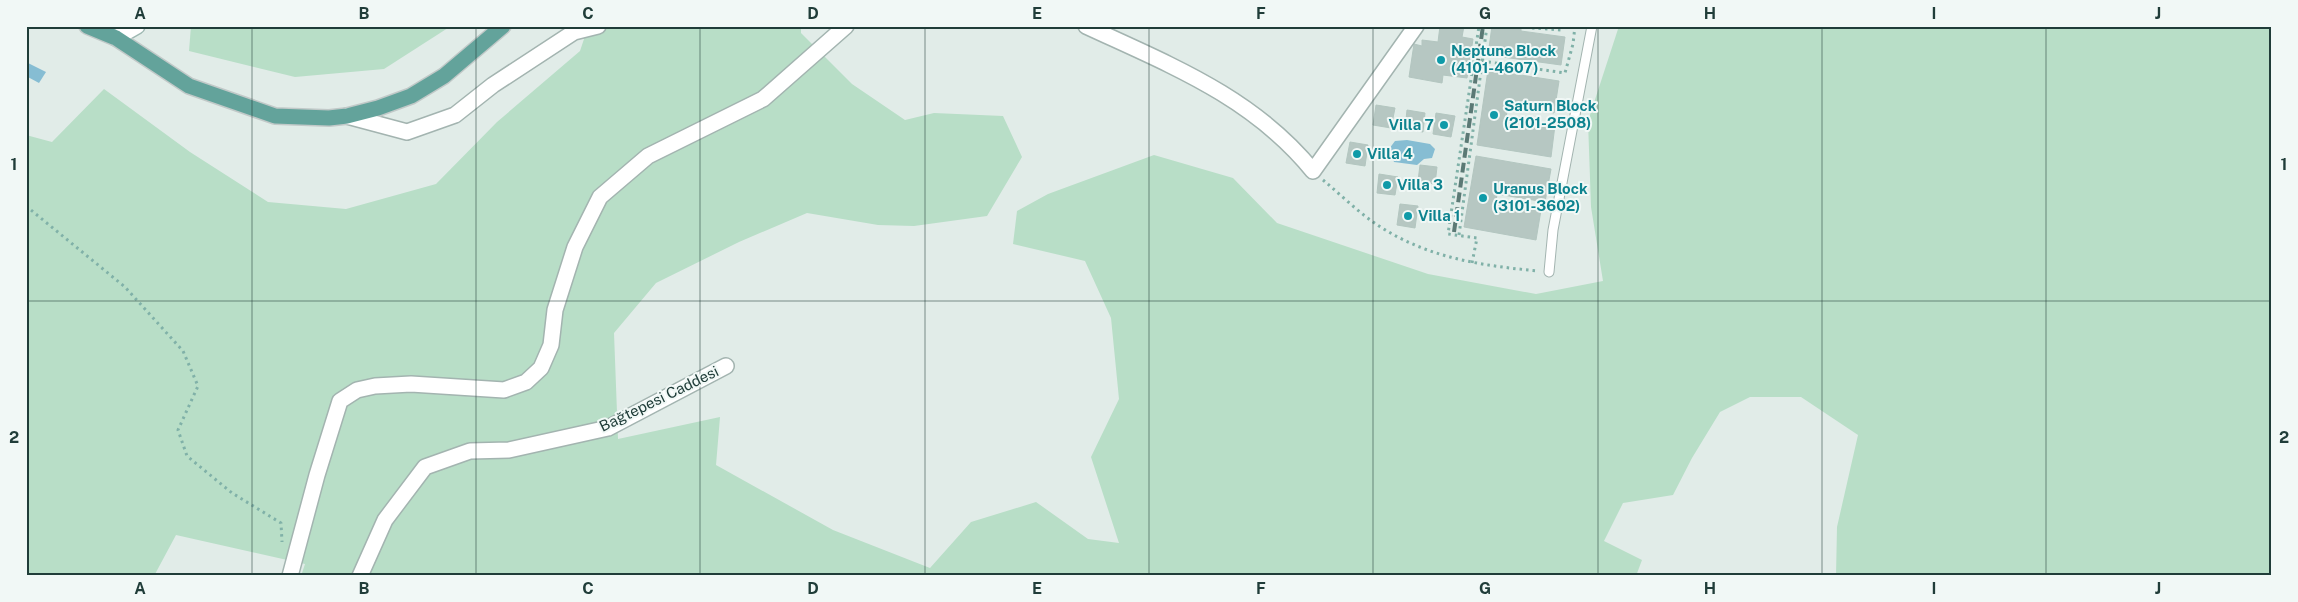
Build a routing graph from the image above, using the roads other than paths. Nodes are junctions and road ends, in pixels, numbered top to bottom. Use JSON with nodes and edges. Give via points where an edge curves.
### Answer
{"nodes":[{"id":1,"x":87,"y":26,"type":"edge"},
{"id":2,"x":138,"y":26,"type":"edge"},
{"id":3,"x":502,"y":26,"type":"edge"},
{"id":4,"x":598,"y":26,"type":"edge"},
{"id":5,"x":846,"y":26,"type":"edge"},
{"id":6,"x":1086,"y":26,"type":"edge"},
{"id":7,"x":1416,"y":26,"type":"edge"},
{"id":8,"x":1592,"y":26,"type":"edge"},
{"id":9,"x":116,"y":38,"type":"junction"},
{"id":10,"x":347,"y":116,"type":"junction"},
{"id":11,"x":1549,"y":272,"type":"road end"},
{"id":12,"x":726,"y":366,"type":"dead end"},
{"id":13,"x":290,"y":576,"type":"edge"},
{"id":14,"x":360,"y":576,"type":"edge"}],
"edges":[{"from":1,"to":9,"type":"main road"},
{"from":2,"to":9,"type":"street"},
{"from":3,"to":10,"type":"main road","via":[[444,76],[411,96]]},
{"from":4,"to":10,"type":"street","via":[[574,32],[447,118],[407,132]]},
{"from":5,"to":13,"type":"street","via":[[763,99],[648,156],[600,196],[575,246],[555,310],[551,344],[541,368],[526,382],[504,390],[411,384],[376,386],[357,390],[340,400]]},
{"from":6,"to":7,"type":"street","via":[[1204,82],[1234,100],[1279,135],[1313,171]]},
{"from":8,"to":11,"type":"lane","via":[[1553,230]]},
{"from":9,"to":10,"type":"main road","via":[[189,86],[230,102],[275,116]]},
{"from":12,"to":14,"type":"street","name":"Bağtepesi Caddesi","via":[[608,428],[509,450],[470,452],[425,468],[385,520]]}]}
